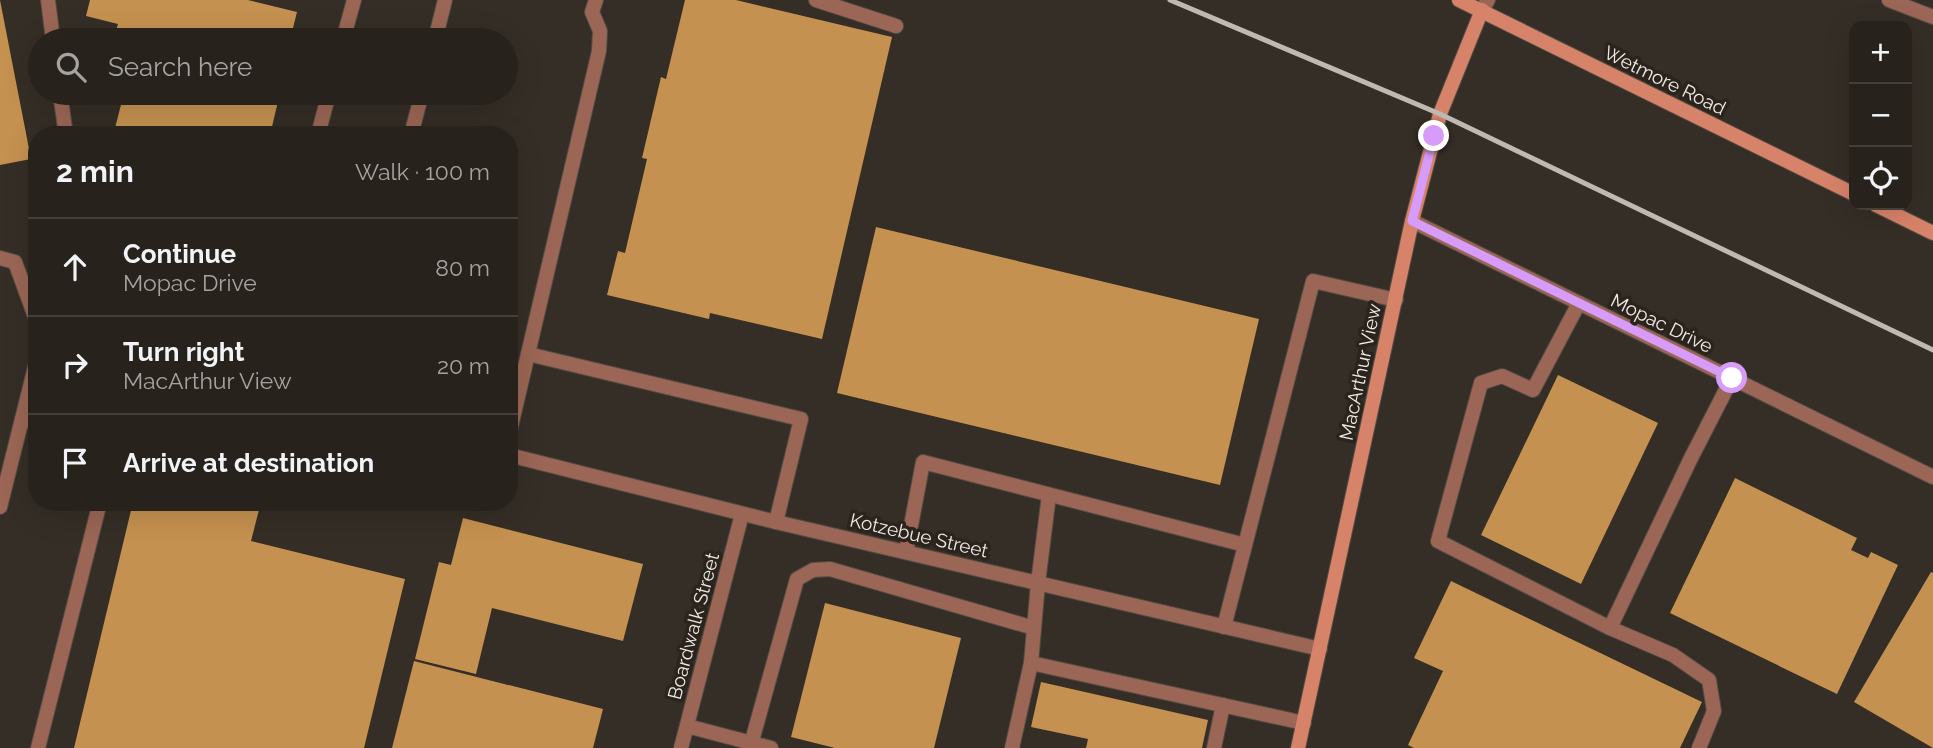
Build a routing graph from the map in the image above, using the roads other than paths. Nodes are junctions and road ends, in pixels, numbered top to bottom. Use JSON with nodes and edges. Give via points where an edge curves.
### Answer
{"nodes":[{"id":1,"x":48,"y":0,"type":"edge"},
{"id":2,"x":354,"y":0,"type":"edge"},
{"id":3,"x":445,"y":0,"type":"edge"},
{"id":4,"x":596,"y":0,"type":"edge"},
{"id":5,"x":816,"y":0,"type":"edge"},
{"id":6,"x":1459,"y":0,"type":"edge"},
{"id":7,"x":1889,"y":0,"type":"edge"},
{"id":8,"x":1485,"y":5,"type":"edge"},
{"id":9,"x":1933,"y":17,"type":"edge"},
{"id":10,"x":896,"y":26,"type":"dead end"},
{"id":11,"x":52,"y":28,"type":"edge"},
{"id":12,"x":346,"y":28,"type":"edge"},
{"id":13,"x":438,"y":28,"type":"edge"},
{"id":14,"x":62,"y":105,"type":"edge"},
{"id":15,"x":327,"y":105,"type":"edge"},
{"id":16,"x":419,"y":105,"type":"edge"},
{"id":17,"x":65,"y":126,"type":"edge"},
{"id":18,"x":321,"y":126,"type":"edge"},
{"id":19,"x":413,"y":126,"type":"edge"},
{"id":20,"x":1849,"y":192,"type":"edge"},
{"id":21,"x":1886,"y":210,"type":"edge"},
{"id":22,"x":1412,"y":221,"type":"junction"},
{"id":23,"x":1933,"y":233,"type":"edge"},
{"id":24,"x":0,"y":258,"type":"edge"},
{"id":25,"x":28,"y":297,"type":"edge"},
{"id":26,"x":1396,"y":300,"type":"junction"},
{"id":27,"x":1579,"y":303,"type":"junction"},
{"id":28,"x":528,"y":354,"type":"junction"},
{"id":29,"x":1732,"y":378,"type":"junction"},
{"id":30,"x":28,"y":395,"type":"edge"},
{"id":31,"x":518,"y":397,"type":"edge"},
{"id":32,"x":22,"y":419,"type":"junction"},
{"id":33,"x":28,"y":421,"type":"edge"},
{"id":34,"x":518,"y":457,"type":"edge"},
{"id":35,"x":4,"y":471,"type":"edge"},
{"id":36,"x":1933,"y":477,"type":"edge"},
{"id":37,"x":1049,"y":495,"type":"junction"},
{"id":38,"x":0,"y":507,"type":"edge"},
{"id":39,"x":98,"y":511,"type":"edge"},
{"id":40,"x":743,"y":514,"type":"junction"},
{"id":41,"x":776,"y":522,"type":"junction"},
{"id":42,"x":1245,"y":545,"type":"junction"},
{"id":43,"x":906,"y":552,"type":"junction"},
{"id":44,"x":1038,"y":583,"type":"junction"},
{"id":45,"x":1224,"y":627,"type":"junction"},
{"id":46,"x":1034,"y":628,"type":"junction"},
{"id":47,"x":1610,"y":628,"type":"junction"},
{"id":48,"x":1320,"y":649,"type":"junction"},
{"id":49,"x":1031,"y":663,"type":"junction"},
{"id":50,"x":1223,"y":705,"type":"junction"},
{"id":51,"x":1304,"y":723,"type":"junction"},
{"id":52,"x":687,"y":726,"type":"junction"},
{"id":53,"x":751,"y":745,"type":"edge"},
{"id":54,"x":38,"y":748,"type":"edge"},
{"id":55,"x":681,"y":748,"type":"edge"},
{"id":56,"x":771,"y":748,"type":"edge"},
{"id":57,"x":1012,"y":748,"type":"edge"},
{"id":58,"x":1213,"y":748,"type":"edge"},
{"id":59,"x":1298,"y":748,"type":"edge"},
{"id":60,"x":1699,"y":748,"type":"edge"}],
"edges":[{"from":1,"to":11,"type":"street"},
{"from":2,"to":12,"type":"street"},
{"from":3,"to":13,"type":"street"},
{"from":4,"to":28,"type":"street","via":[[592,12],[600,31],[599,51]]},
{"from":5,"to":10,"type":"street"},
{"from":6,"to":8,"type":"street","name":"Wetmore Road"},
{"from":7,"to":9,"type":"street"},
{"from":8,"to":20,"type":"street","name":"Wetmore Road","via":[[1651,96]]},
{"from":8,"to":22,"type":"street","name":"MacArthur View","via":[[1440,114]]},
{"from":14,"to":17,"type":"street"},
{"from":15,"to":18,"type":"street"},
{"from":16,"to":19,"type":"street"},
{"from":21,"to":23,"type":"street"},
{"from":22,"to":26,"type":"street","name":"MacArthur View"},
{"from":22,"to":27,"type":"street","name":"Mopac Drive"},
{"from":24,"to":25,"type":"street","via":[[15,262]]},
{"from":26,"to":42,"type":"street","via":[[1313,281]]},
{"from":26,"to":48,"type":"street","name":"MacArthur View"},
{"from":27,"to":29,"type":"street","name":"Mopac Drive"},
{"from":27,"to":47,"type":"street","via":[[1533,390],[1502,376],[1481,383],[1438,541]]},
{"from":28,"to":31,"type":"street"},
{"from":28,"to":41,"type":"street","via":[[801,419]]},
{"from":29,"to":36,"type":"street","name":"Mopac Drive"},
{"from":29,"to":47,"type":"street"},
{"from":30,"to":32,"type":"street"},
{"from":32,"to":33,"type":"street"},
{"from":32,"to":35,"type":"street"},
{"from":34,"to":40,"type":"street","name":"Kotzebue Street"},
{"from":35,"to":38,"type":"street"},
{"from":37,"to":42,"type":"street"},
{"from":37,"to":43,"type":"street","via":[[923,462]]},
{"from":37,"to":44,"type":"street"},
{"from":39,"to":54,"type":"street"},
{"from":40,"to":41,"type":"street","name":"Kotzebue Street"},
{"from":40,"to":52,"type":"street","name":"Boardwalk Street"},
{"from":41,"to":43,"type":"street","name":"Kotzebue Street"},
{"from":42,"to":45,"type":"street"},
{"from":43,"to":44,"type":"street","name":"Kotzebue Street"},
{"from":44,"to":45,"type":"street","name":"Kotzebue Street"},
{"from":44,"to":46,"type":"street"},
{"from":45,"to":48,"type":"street","name":"Kotzebue Street"},
{"from":46,"to":49,"type":"street"},
{"from":46,"to":53,"type":"street","via":[[830,569],[813,570],[797,579]]},
{"from":47,"to":60,"type":"street","via":[[1673,655],[1710,680],[1714,711]]},
{"from":48,"to":51,"type":"street","name":"MacArthur View"},
{"from":49,"to":50,"type":"street"},
{"from":49,"to":57,"type":"street"},
{"from":50,"to":51,"type":"street"},
{"from":50,"to":58,"type":"street"},
{"from":51,"to":59,"type":"street","name":"MacArthur View"},
{"from":52,"to":53,"type":"street"},
{"from":52,"to":55,"type":"street","name":"Boardwalk Street"},
{"from":53,"to":56,"type":"street"}]}
